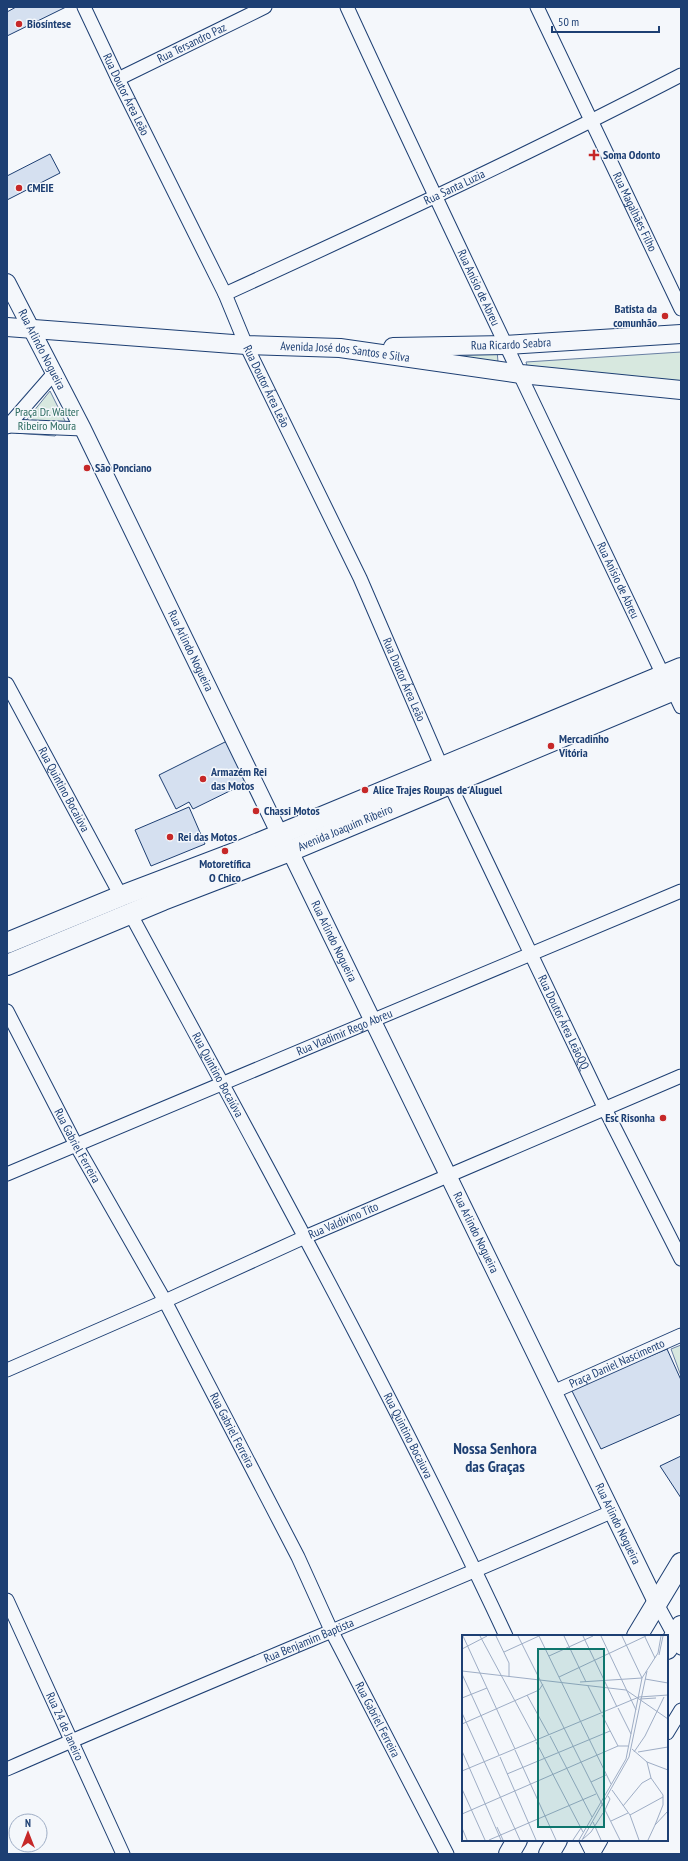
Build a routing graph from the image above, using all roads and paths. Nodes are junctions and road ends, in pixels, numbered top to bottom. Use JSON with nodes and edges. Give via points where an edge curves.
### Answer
{"nodes":[{"id":1,"x":84,"y":7,"type":"edge"},
{"id":2,"x":266,"y":7,"type":"edge"},
{"id":3,"x":347,"y":7,"type":"edge"},
{"id":4,"x":537,"y":7,"type":"edge"},
{"id":5,"x":681,"y":75,"type":"edge"},
{"id":6,"x":118,"y":79,"type":"junction"},
{"id":7,"x":590,"y":122,"type":"junction"},
{"id":8,"x":435,"y":198,"type":"junction"},
{"id":9,"x":7,"y":282,"type":"edge"},
{"id":10,"x":224,"y":294,"type":"junction"},
{"id":11,"x":681,"y":309,"type":"edge"},
{"id":12,"x":7,"y":327,"type":"edge"},
{"id":13,"x":32,"y":329,"type":"junction"},
{"id":14,"x":681,"y":334,"type":"edge"},
{"id":15,"x":246,"y":345,"type":"junction"},
{"id":16,"x":506,"y":345,"type":"junction"},
{"id":17,"x":340,"y":348,"type":"junction"},
{"id":18,"x":55,"y":372,"type":"junction"},
{"id":19,"x":521,"y":374,"type":"junction"},
{"id":20,"x":681,"y":390,"type":"edge"},
{"id":21,"x":8,"y":427,"type":"edge"},
{"id":22,"x":83,"y":429,"type":"junction"},
{"id":23,"x":7,"y":684,"type":"edge"},
{"id":24,"x":676,"y":686,"type":"edge"},
{"id":25,"x":446,"y":775,"type":"junction"},
{"id":26,"x":285,"y":843,"type":"junction"},
{"id":27,"x":681,"y":891,"type":"edge"},
{"id":28,"x":125,"y":905,"type":"junction"},
{"id":29,"x":7,"y":943,"type":"edge"},
{"id":30,"x":532,"y":953,"type":"junction"},
{"id":31,"x":7,"y":965,"type":"edge"},
{"id":32,"x":7,"y":1011,"type":"edge"},
{"id":33,"x":372,"y":1020,"type":"junction"},
{"id":34,"x":681,"y":1076,"type":"edge"},
{"id":35,"x":222,"y":1084,"type":"junction"},
{"id":36,"x":605,"y":1109,"type":"junction"},
{"id":37,"x":76,"y":1145,"type":"junction"},
{"id":38,"x":7,"y":1174,"type":"edge"},
{"id":39,"x":448,"y":1176,"type":"junction"},
{"id":40,"x":306,"y":1237,"type":"junction"},
{"id":41,"x":681,"y":1259,"type":"edge"},
{"id":42,"x":164,"y":1301,"type":"junction"},
{"id":43,"x":681,"y":1335,"type":"edge"},
{"id":44,"x":7,"y":1370,"type":"edge"},
{"id":45,"x":553,"y":1392,"type":"junction"},
{"id":46,"x":611,"y":1512,"type":"junction"},
{"id":47,"x":681,"y":1563,"type":"edge"},
{"id":48,"x":476,"y":1571,"type":"junction"},
{"id":49,"x":7,"y":1600,"type":"edge"},
{"id":50,"x":656,"y":1602,"type":"junction"},
{"id":51,"x":331,"y":1630,"type":"junction"},
{"id":52,"x":506,"y":1635,"type":"edge"},
{"id":53,"x":638,"y":1635,"type":"edge"},
{"id":54,"x":676,"y":1640,"type":"edge"},
{"id":55,"x":681,"y":1710,"type":"edge"},
{"id":56,"x":668,"y":1731,"type":"edge"},
{"id":57,"x":71,"y":1741,"type":"junction"},
{"id":58,"x":7,"y":1769,"type":"edge"},
{"id":59,"x":516,"y":1841,"type":"edge"},
{"id":60,"x":556,"y":1841,"type":"edge"},
{"id":61,"x":586,"y":1841,"type":"edge"},
{"id":62,"x":600,"y":1841,"type":"edge"},
{"id":63,"x":123,"y":1854,"type":"edge"},
{"id":64,"x":446,"y":1854,"type":"edge"},
{"id":65,"x":509,"y":1854,"type":"edge"},
{"id":66,"x":549,"y":1854,"type":"edge"},
{"id":67,"x":593,"y":1854,"type":"edge"}],
"edges":[{"from":1,"to":6,"type":"street","name":"Rua Doutor Área Leão"},
{"from":2,"to":6,"type":"street","name":"Rua Tersandro Paz"},
{"from":3,"to":8,"type":"street","name":"Rua Anísio de Abreu"},
{"from":4,"to":7,"type":"street","name":"Rua Magalhães Filho"},
{"from":5,"to":7,"type":"street","name":"Rua Santa Luzia"},
{"from":6,"to":10,"type":"street","name":"Rua Doutor Área Leão"},
{"from":7,"to":8,"type":"street","name":"Rua Santa Luzia"},
{"from":7,"to":11,"type":"street","name":"Rua Magalhães Filho"},
{"from":8,"to":10,"type":"street","name":"Rua Santa Luzia"},
{"from":8,"to":16,"type":"street","name":"Rua Anísio de Abreu"},
{"from":9,"to":13,"type":"street","name":"Rua Arlindo Nogueira"},
{"from":10,"to":15,"type":"street","name":"Rua Doutor Área Leão"},
{"from":12,"to":13,"type":"main road","name":"Avenida José dos Santos e Silva"},
{"from":13,"to":15,"type":"main road","name":"Avenida José dos Santos e Silva"},
{"from":13,"to":18,"type":"street","name":"Rua Arlindo Nogueira"},
{"from":14,"to":16,"type":"main road","name":"Rua Ricardo Seabra"},
{"from":15,"to":17,"type":"main road","name":"Avenida José dos Santos e Silva"},
{"from":15,"to":25,"type":"street","name":"Rua Doutor Área Leão","via":[[360,578]]},
{"from":16,"to":17,"type":"main road","name":"Rua Ricardo Seabra"},
{"from":16,"to":19,"type":"street","name":"Rua Anísio de Abreu"},
{"from":17,"to":19,"type":"main road","name":"Avenida José dos Santos e Silva"},
{"from":18,"to":21,"type":"street"},
{"from":18,"to":22,"type":"street","name":"Rua Arlindo Nogueira"},
{"from":19,"to":20,"type":"main road","name":"Avenida José dos Santos e Silva"},
{"from":19,"to":24,"type":"street","name":"Rua Anísio de Abreu"},
{"from":21,"to":22,"type":"street"},
{"from":22,"to":26,"type":"street","name":"Rua Arlindo Nogueira"},
{"from":23,"to":28,"type":"street","name":"Rua Quintino Bocaiúva"},
{"from":24,"to":25,"type":"main road","name":"Avenida Joaquim Ribeiro"},
{"from":25,"to":26,"type":"main road","name":"Avenida Joaquim Ribeiro"},
{"from":25,"to":30,"type":"street","name":"Rua Doutor Área LeãoQQ"},
{"from":26,"to":28,"type":"main road","name":"Avenida Joaquim Ribeiro"},
{"from":26,"to":33,"type":"street","name":"Rua Arlindo Nogueira"},
{"from":27,"to":30,"type":"street","name":"Rua Vladimir Rego Abreu"},
{"from":28,"to":29,"type":"main road","name":"Avenida Joaquim Ribeiro"},
{"from":28,"to":31,"type":"main road","name":"Avenida Joaquim Ribeiro"},
{"from":28,"to":35,"type":"street","name":"Rua Quintino Bocaiúva"},
{"from":30,"to":33,"type":"street","name":"Rua Vladimir Rego Abreu"},
{"from":30,"to":36,"type":"street","name":"Rua Doutor Área LeãoQQ"},
{"from":32,"to":37,"type":"street","name":"Rua Gabriel Ferreira"},
{"from":33,"to":35,"type":"street","name":"Rua Vladimir Rego Abreu"},
{"from":33,"to":39,"type":"street","name":"Rua Arlindo Nogueira"},
{"from":34,"to":36,"type":"street","name":"Rua Valdivino Tito"},
{"from":35,"to":37,"type":"street","name":"Rua Vladimir Rego Abreu"},
{"from":35,"to":40,"type":"street","name":"Rua Quintino Bocaiúva"},
{"from":36,"to":39,"type":"street","name":"Rua Valdivino Tito"},
{"from":36,"to":41,"type":"street","name":"Rua Doutor Área LeãoQQ"},
{"from":37,"to":38,"type":"street","name":"Rua Vladimir Rego Abreu"},
{"from":37,"to":42,"type":"street","name":"Rua Gabriel Ferreira"},
{"from":39,"to":40,"type":"street","name":"Rua Valdivino Tito"},
{"from":39,"to":45,"type":"street","name":"Rua Arlindo Nogueira"},
{"from":40,"to":42,"type":"street","name":"Rua Valdivino Tito"},
{"from":40,"to":48,"type":"street","name":"Rua Quintino Bocaiuva"},
{"from":42,"to":44,"type":"street","name":"Rua Valdivino Tito"},
{"from":42,"to":51,"type":"street","name":"Rua Gabriel Ferreira","via":[[298,1557]]},
{"from":43,"to":45,"type":"street","name":"Praça Daniel Nascimento"},
{"from":45,"to":46,"type":"street","name":"Rua Arlindo Nogueira"},
{"from":46,"to":48,"type":"street","name":"Rua Benjamim Baptista"},
{"from":46,"to":50,"type":"street","name":"Rua Arlindo Nogueira"},
{"from":47,"to":50,"type":"main road"},
{"from":48,"to":51,"type":"street","name":"Rua Benjamim Baptista"},
{"from":48,"to":52,"type":"street","name":"Rua Quintino Bocaiuva"},
{"from":49,"to":57,"type":"street","name":"Rua 24 de Janeiro"},
{"from":50,"to":53,"type":"main road"},
{"from":50,"to":54,"type":"street"},
{"from":51,"to":57,"type":"street","name":"Rua Benjamim Baptista"},
{"from":51,"to":64,"type":"street","name":"Rua Gabriel Ferreira"},
{"from":55,"to":56,"type":"street"},
{"from":57,"to":58,"type":"street","name":"Rua Benjamim Baptista"},
{"from":57,"to":63,"type":"street","name":"Rua 24 de Janeiro"},
{"from":59,"to":65,"type":"main road"},
{"from":60,"to":66,"type":"main road"},
{"from":61,"to":67,"type":"street"},
{"from":62,"to":67,"type":"street"}]}
